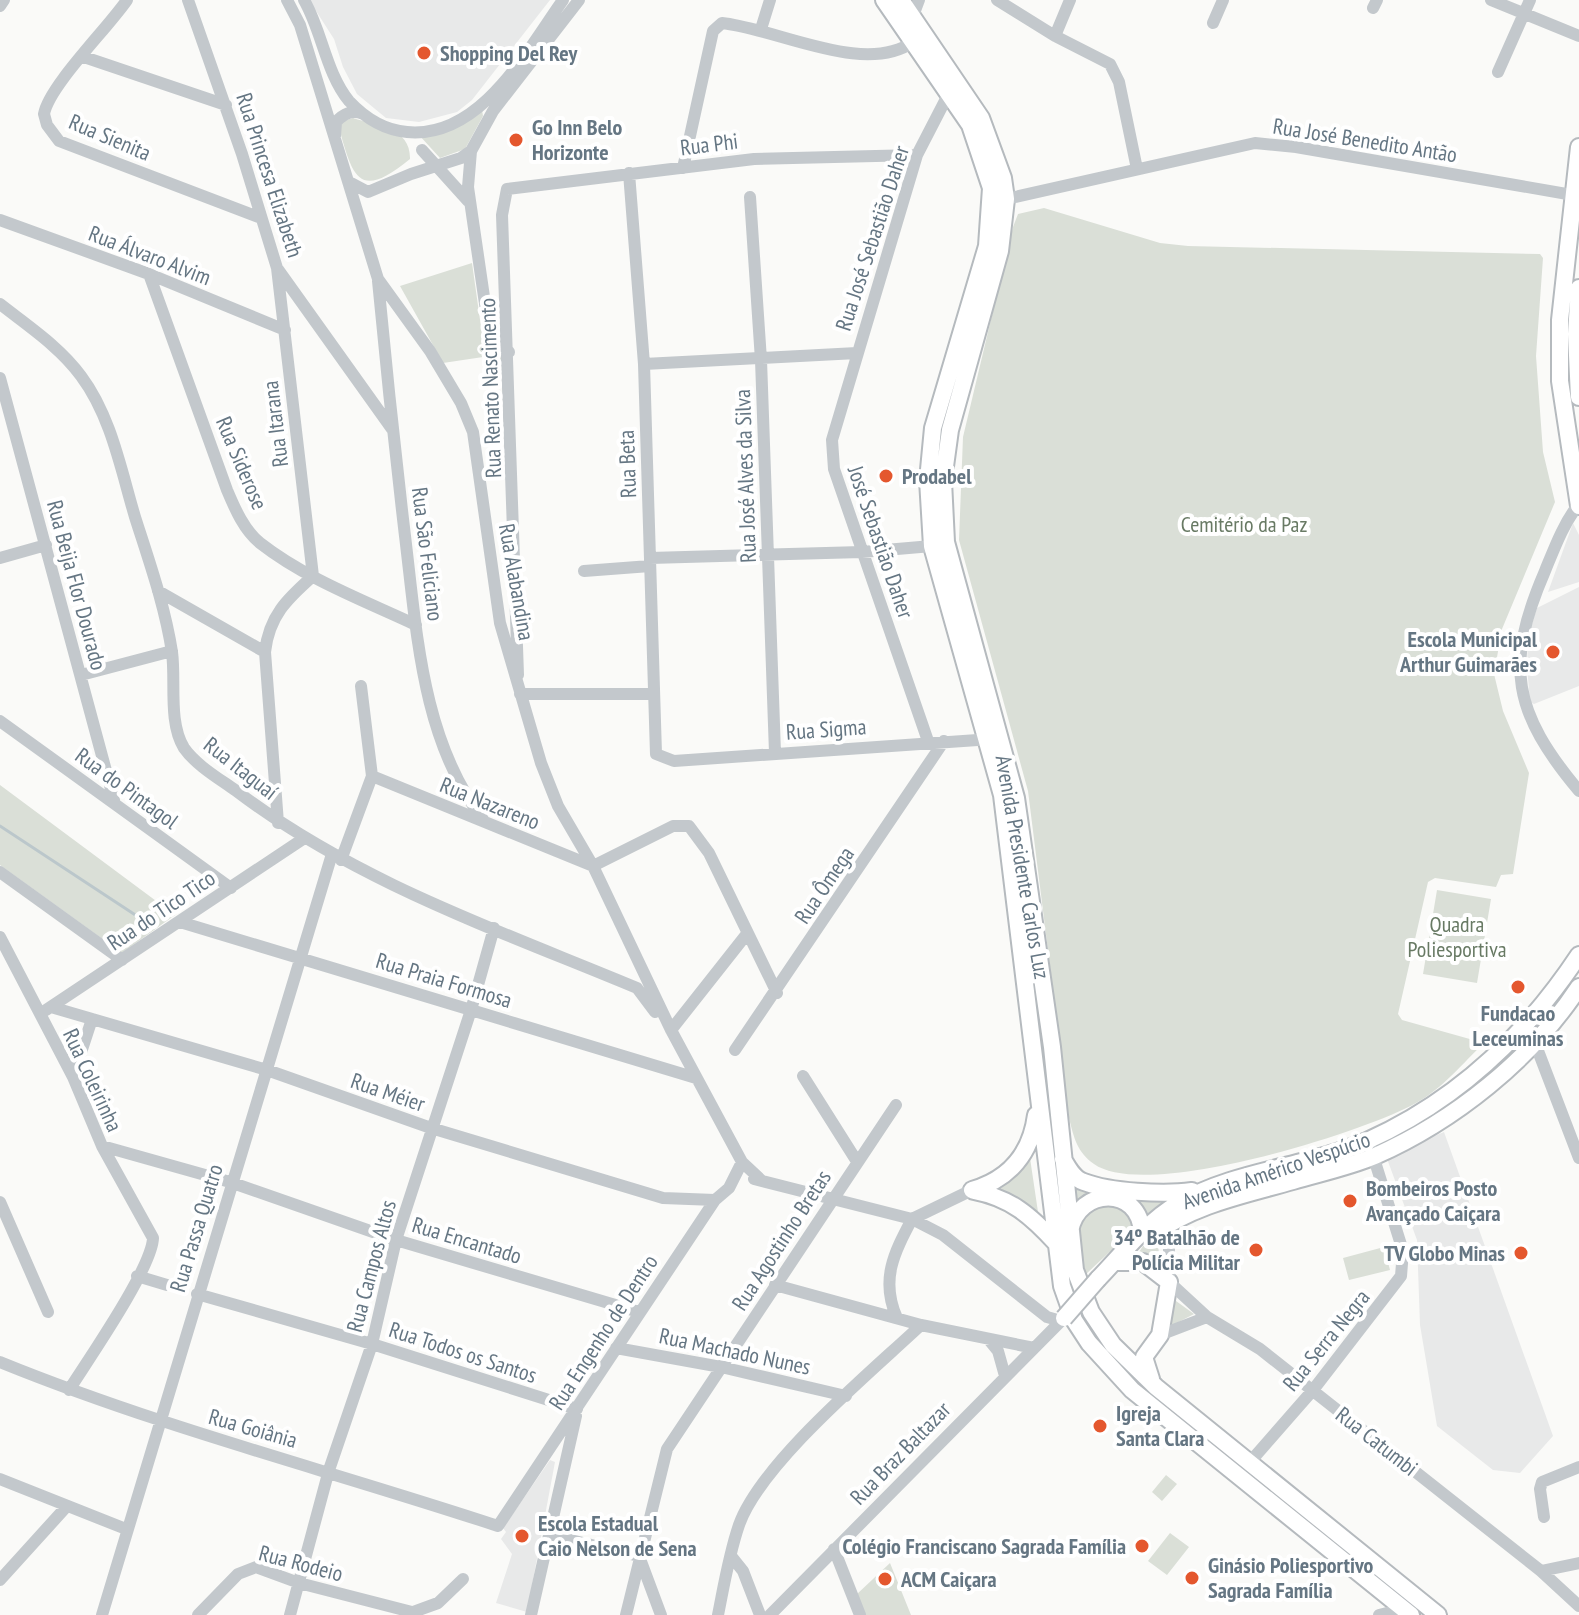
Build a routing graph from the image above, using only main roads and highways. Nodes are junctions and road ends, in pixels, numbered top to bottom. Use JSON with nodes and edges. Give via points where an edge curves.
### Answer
{"nodes":[{"id":1,"x":884,"y":0,"type":"edge"},
{"id":2,"x":901,"y":0,"type":"edge"},
{"id":3,"x":916,"y":8,"type":"edge"},
{"id":4,"x":1579,"y":147,"type":"edge"},
{"id":5,"x":1576,"y":195,"type":"edge"},
{"id":6,"x":1579,"y":288,"type":"edge"},
{"id":7,"x":1579,"y":397,"type":"edge"},
{"id":8,"x":1579,"y":505,"type":"edge"},
{"id":9,"x":994,"y":739,"type":"junction"},
{"id":10,"x":1579,"y":955,"type":"edge"},
{"id":11,"x":1579,"y":987,"type":"edge"},
{"id":12,"x":1528,"y":1037,"type":"junction"},
{"id":13,"x":1039,"y":1093,"type":"junction"},
{"id":14,"x":1370,"y":1148,"type":"junction"},
{"id":15,"x":1063,"y":1159,"type":"junction"},
{"id":16,"x":1209,"y":1189,"type":"junction"},
{"id":17,"x":1150,"y":1232,"type":"junction"},
{"id":18,"x":1062,"y":1241,"type":"junction"},
{"id":19,"x":1116,"y":1262,"type":"junction"},
{"id":20,"x":1055,"y":1322,"type":"road end"},
{"id":21,"x":1113,"y":1345,"type":"junction"},
{"id":22,"x":1147,"y":1350,"type":"junction"},
{"id":23,"x":1156,"y":1387,"type":"junction"},
{"id":24,"x":1407,"y":1612,"type":"edge"},
{"id":25,"x":1438,"y":1615,"type":"edge"}],
"edges":[{"from":1,"to":9,"type":"main road","name":"Avenida Presidente Carlos Luz","via":[[970,125],[991,188],[987,246],[933,428],[928,480],[932,546]]},
{"from":2,"to":3,"type":"main road","name":"Avenida Presidente Carlos Luz"},
{"from":3,"to":9,"type":"main road","name":"Avenida Presidente Carlos Luz","via":[[981,118],[1006,199],[1000,251],[950,430],[943,481],[946,542]]},
{"from":4,"to":5,"type":"main road"},
{"from":5,"to":8,"type":"main road","via":[[1560,320],[1560,381]]},
{"from":6,"to":7,"type":"main road"},
{"from":9,"to":13,"type":"main road","name":"Avenida Presidente Carlos Luz"},
{"from":9,"to":15,"type":"main road","name":"Avenida Presidente Carlos Luz","via":[[1016,798]]},
{"from":10,"to":12,"type":"main road","name":"Avenida Américo Vespúcio"},
{"from":11,"to":12,"type":"main road","name":"Avenida Américo Vespúcio"},
{"from":12,"to":14,"type":"main road","name":"Avenida Américo Vespúcio","via":[[1467,1102],[1433,1125]]},
{"from":13,"to":18,"type":"main road","name":"Avenida Presidente Carlos Luz"},
{"from":13,"to":18,"type":"main road","via":[[1026,1151],[1005,1175],[972,1190],[1010,1201]]},
{"from":14,"to":16,"type":"main road","name":"Avenida Américo Vespúcio"},
{"from":14,"to":17,"type":"main road","name":"Avenida Américo Vespúcio","via":[[1210,1204]]},
{"from":15,"to":16,"type":"main road","via":[[1084,1182],[1160,1193]]},
{"from":15,"to":18,"type":"main road","name":"Avenida Presidente Carlos Luz"},
{"from":16,"to":17,"type":"main road","name":"Avenida Américo Vespúcio","via":[[1179,1202]]},
{"from":17,"to":18,"type":"main road","via":[[1132,1206],[1100,1198],[1079,1211]]},
{"from":17,"to":19,"type":"main road","name":"Avenida Américo Vespúcio"},
{"from":18,"to":21,"type":"main road","name":"Avenida Presidente Carlos Luz","via":[[1091,1312]]},
{"from":18,"to":24,"type":"main road","name":"Avenida Presidente Carlos Luz","via":[[1062,1286],[1074,1320],[1107,1366]]},
{"from":19,"to":20,"type":"main road","name":"Avenida Américo Vespúcio","bridge":true},
{"from":19,"to":22,"type":"main road","name":"Rua Catumbi","via":[[1143,1262],[1169,1282],[1160,1335]]},
{"from":21,"to":22,"type":"main road"},
{"from":21,"to":23,"type":"main road","name":"Avenida Presidente Carlos Luz"},
{"from":22,"to":23,"type":"main road","via":[[1145,1368]]},
{"from":23,"to":25,"type":"main road","name":"Avenida Presidente Carlos Luz"}]}
